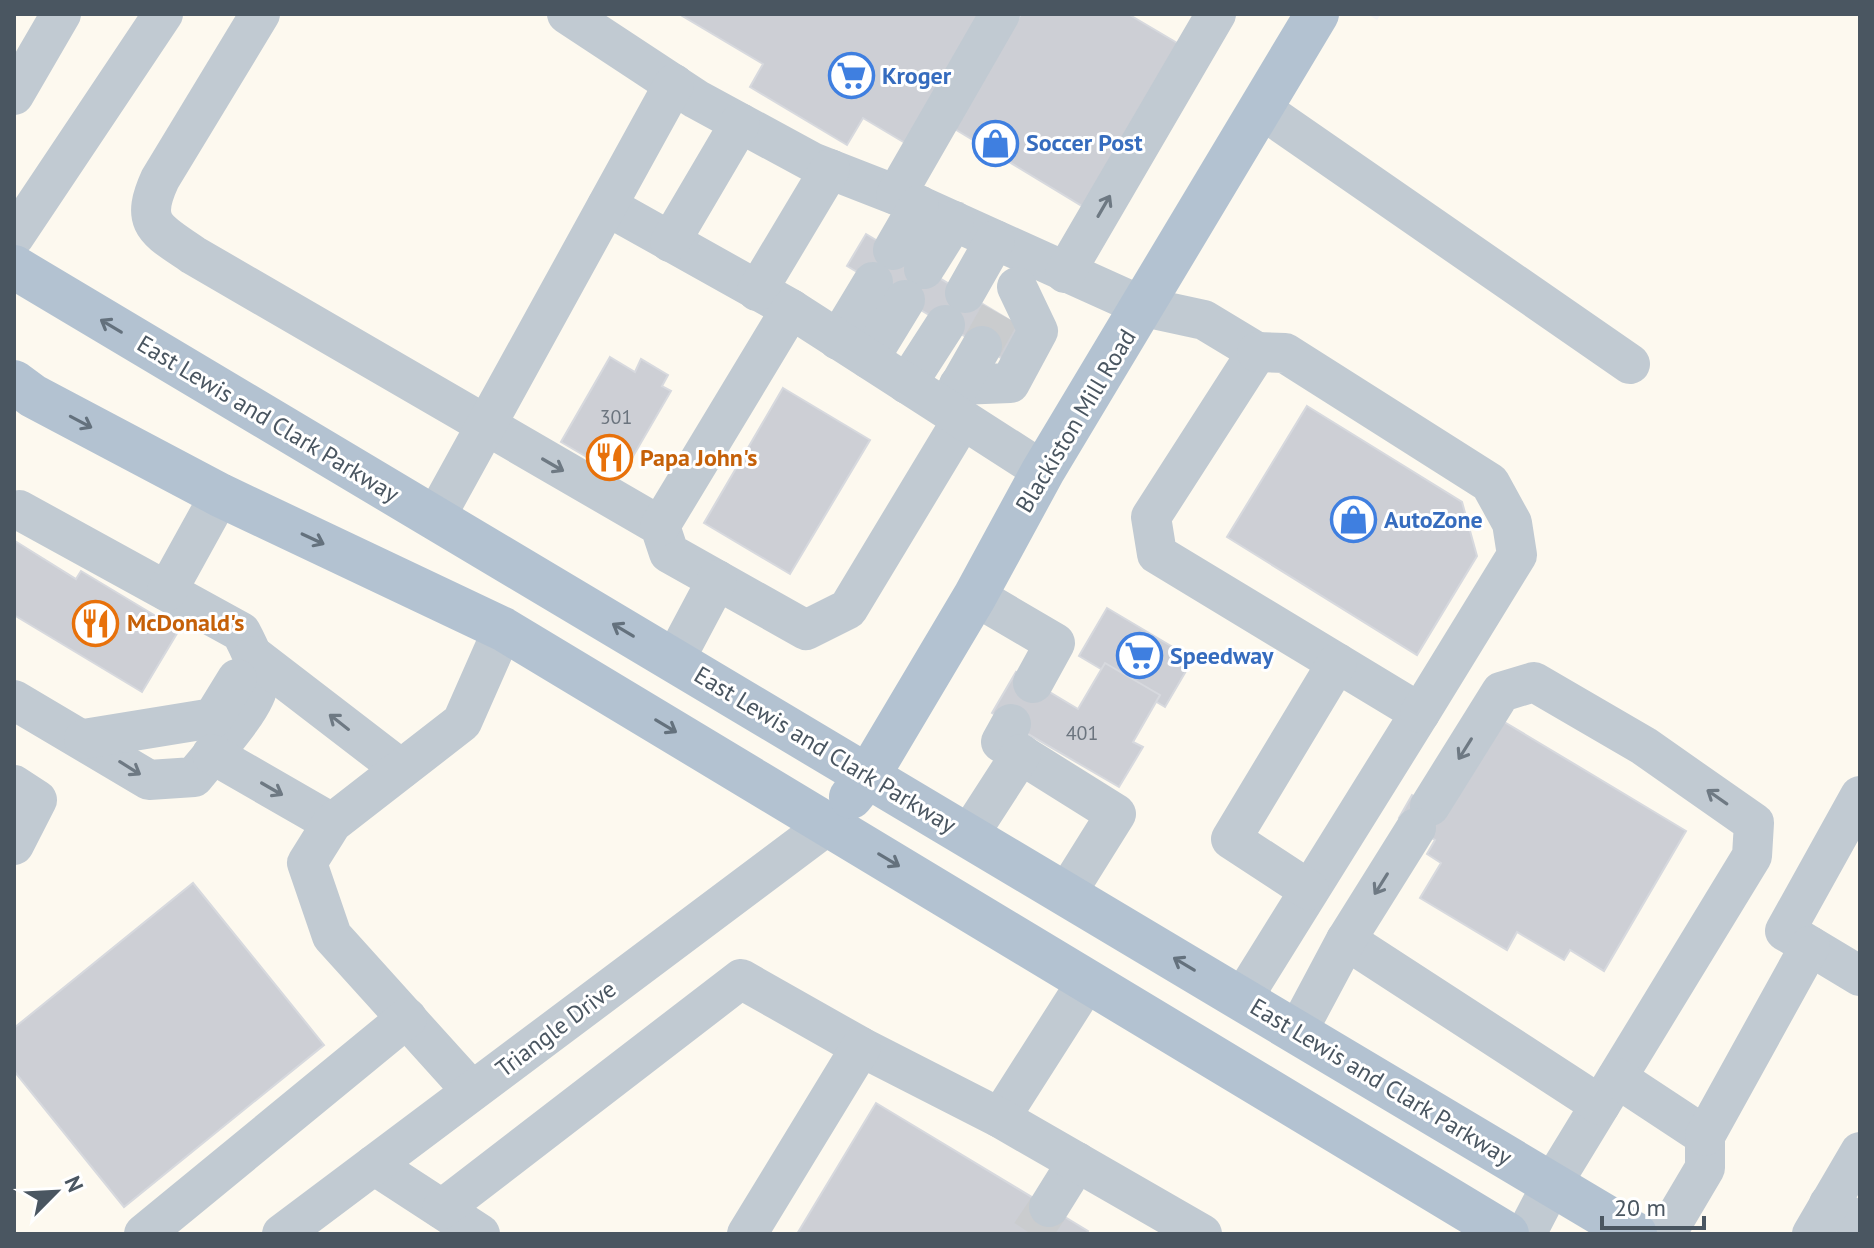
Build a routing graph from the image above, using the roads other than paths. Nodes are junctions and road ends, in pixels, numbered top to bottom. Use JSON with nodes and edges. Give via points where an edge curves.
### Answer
{"nodes":[{"id":1,"x":61,"y":14,"type":"edge"},
{"id":2,"x":163,"y":14,"type":"edge"},
{"id":3,"x":260,"y":14,"type":"edge"},
{"id":4,"x":567,"y":14,"type":"edge"},
{"id":5,"x":1000,"y":14,"type":"edge"},
{"id":6,"x":1216,"y":14,"type":"edge"},
{"id":7,"x":1317,"y":14,"type":"edge"},
{"id":8,"x":674,"y":84,"type":"junction"},
{"id":9,"x":14,"y":95,"type":"edge"},
{"id":10,"x":1260,"y":108,"type":"junction"},
{"id":11,"x":740,"y":123,"type":"junction"},
{"id":12,"x":830,"y":169,"type":"junction"},
{"id":13,"x":607,"y":206,"type":"junction"},
{"id":14,"x":923,"y":207,"type":"junction"},
{"id":15,"x":14,"y":237,"type":"edge"},
{"id":16,"x":995,"y":240,"type":"junction"},
{"id":17,"x":670,"y":242,"type":"junction"},
{"id":18,"x":14,"y":267,"type":"edge"},
{"id":19,"x":1019,"y":296,"type":"junction"},
{"id":20,"x":774,"y":300,"type":"junction"},
{"id":21,"x":1144,"y":307,"type":"junction"},
{"id":22,"x":853,"y":350,"type":"junction"},
{"id":23,"x":1257,"y":352,"type":"junction"},
{"id":24,"x":1630,"y":364,"type":"dead end"},
{"id":25,"x":14,"y":382,"type":"edge"},
{"id":26,"x":907,"y":384,"type":"junction"},
{"id":27,"x":956,"y":405,"type":"junction"},
{"id":28,"x":486,"y":426,"type":"junction"},
{"id":29,"x":1043,"y":471,"type":"junction"},
{"id":30,"x":220,"y":495,"type":"junction"},
{"id":31,"x":14,"y":511,"type":"edge"},
{"id":32,"x":435,"y":518,"type":"junction"},
{"id":33,"x":660,"y":526,"type":"junction"},
{"id":34,"x":14,"y":529,"type":"edge"},
{"id":35,"x":717,"y":580,"type":"junction"},
{"id":36,"x":167,"y":591,"type":"junction"},
{"id":37,"x":975,"y":596,"type":"junction"},
{"id":38,"x":503,"y":629,"type":"junction"},
{"id":39,"x":254,"y":656,"type":"junction"},
{"id":40,"x":674,"y":661,"type":"junction"},
{"id":41,"x":1337,"y":663,"type":"junction"},
{"id":42,"x":1033,"y":683,"type":"dead end"},
{"id":43,"x":14,"y":700,"type":"edge"},
{"id":44,"x":1420,"y":713,"type":"junction"},
{"id":45,"x":84,"y":739,"type":"junction"},
{"id":46,"x":212,"y":754,"type":"junction"},
{"id":47,"x":401,"y":769,"type":"junction"},
{"id":48,"x":868,"y":776,"type":"junction"},
{"id":49,"x":14,"y":785,"type":"edge"},
{"id":50,"x":1860,"y":796,"type":"edge"},
{"id":51,"x":332,"y":823,"type":"junction"},
{"id":52,"x":829,"y":824,"type":"junction"},
{"id":53,"x":968,"y":836,"type":"junction"},
{"id":54,"x":14,"y":845,"type":"edge"},
{"id":55,"x":1309,"y":890,"type":"junction"},
{"id":56,"x":1066,"y":894,"type":"junction"},
{"id":57,"x":1346,"y":940,"type":"junction"},
{"id":58,"x":1810,"y":946,"type":"junction"},
{"id":59,"x":1860,"y":976,"type":"edge"},
{"id":60,"x":1088,"y":980,"type":"junction"},
{"id":61,"x":1242,"y":999,"type":"junction"},
{"id":62,"x":407,"y":1018,"type":"junction"},
{"id":63,"x":1297,"y":1032,"type":"junction"},
{"id":64,"x":861,"y":1047,"type":"junction"},
{"id":65,"x":472,"y":1091,"type":"junction"},
{"id":66,"x":1609,"y":1091,"type":"junction"},
{"id":67,"x":1000,"y":1118,"type":"junction"},
{"id":68,"x":1705,"y":1136,"type":"junction"},
{"id":69,"x":1860,"y":1152,"type":"edge"},
{"id":70,"x":1077,"y":1162,"type":"junction"},
{"id":71,"x":374,"y":1165,"type":"junction"},
{"id":72,"x":1552,"y":1184,"type":"junction"},
{"id":73,"x":1049,"y":1207,"type":"tunnel mouth"},
{"id":74,"x":442,"y":1209,"type":"junction"},
{"id":75,"x":1834,"y":1220,"type":"edge"},
{"id":76,"x":1177,"y":1229,"type":"edge"},
{"id":77,"x":144,"y":1234,"type":"edge"},
{"id":78,"x":282,"y":1234,"type":"edge"},
{"id":79,"x":480,"y":1234,"type":"edge"},
{"id":80,"x":747,"y":1234,"type":"edge"},
{"id":81,"x":1507,"y":1234,"type":"edge"},
{"id":82,"x":1526,"y":1234,"type":"edge"},
{"id":83,"x":1635,"y":1234,"type":"edge"},
{"id":84,"x":1666,"y":1234,"type":"edge"}],
"edges":[{"from":1,"to":9,"type":"street"},
{"from":2,"to":15,"type":"street"},
{"from":3,"to":28,"type":"street","via":[[160,179],[149,207],[152,221],[193,255]]},
{"from":4,"to":8,"type":"street"},
{"from":5,"to":14,"type":"street"},
{"from":19,"to":6,"type":"street","one_way":true},
{"from":7,"to":10,"type":"main road","name":"Blackiston Mill Road"},
{"from":8,"to":11,"type":"street"},
{"from":8,"to":13,"type":"street"},
{"from":10,"to":21,"type":"main road","name":"Blackiston Mill Road"},
{"from":10,"to":24,"type":"street"},
{"from":11,"to":12,"type":"street"},
{"from":11,"to":17,"type":"street"},
{"from":12,"to":14,"type":"street"},
{"from":12,"to":20,"type":"street"},
{"from":13,"to":17,"type":"street"},
{"from":13,"to":28,"type":"street"},
{"from":14,"to":16,"type":"street"},
{"from":14,"to":22,"type":"street","via":[[899,275]]},
{"from":16,"to":19,"type":"street"},
{"from":16,"to":26,"type":"street"},
{"from":17,"to":20,"type":"street"},
{"from":32,"to":18,"type":"main road","name":"East Lewis and Clark Parkway","one_way":true},
{"from":19,"to":21,"type":"street"},
{"from":19,"to":27,"type":"street"},
{"from":19,"to":27,"type":"street","via":[[1038,331],[1010,383]]},
{"from":20,"to":22,"type":"street"},
{"from":20,"to":33,"type":"street"},
{"from":21,"to":23,"type":"street","via":[[1204,320]]},
{"from":21,"to":29,"type":"main road","name":"Blackiston Mill Road"},
{"from":22,"to":26,"type":"street"},
{"from":23,"to":41,"type":"street","via":[[1151,517],[1157,554]]},
{"from":23,"to":44,"type":"street","via":[[1285,353],[1490,483],[1512,523],[1517,555]]},
{"from":25,"to":30,"type":"main road","one_way":true},
{"from":26,"to":27,"type":"street"},
{"from":27,"to":29,"type":"street"},
{"from":27,"to":35,"type":"street","via":[[848,609],[806,630]]},
{"from":28,"to":32,"type":"street"},
{"from":28,"to":33,"type":"street","one_way":true},
{"from":29,"to":37,"type":"main road","name":"Blackiston Mill Road"},
{"from":30,"to":36,"type":"street"},
{"from":30,"to":38,"type":"main road","one_way":true},
{"from":31,"to":36,"type":"street"},
{"from":40,"to":32,"type":"main road","name":"East Lewis and Clark Parkway","one_way":true},
{"from":33,"to":35,"type":"street","via":[[669,553]]},
{"from":34,"to":45,"type":"street","via":[[218,645],[237,678],[213,718]]},
{"from":35,"to":40,"type":"street"},
{"from":36,"to":39,"type":"street","via":[[241,632]]},
{"from":37,"to":42,"type":"street","via":[[1055,643]]},
{"from":37,"to":48,"type":"main road","name":"Blackiston Mill Road"},
{"from":38,"to":47,"type":"street","via":[[462,722]]},
{"from":38,"to":52,"type":"main road","one_way":true},
{"from":39,"to":46,"type":"street","via":[[258,688]]},
{"from":47,"to":39,"type":"street","one_way":true},
{"from":40,"to":48,"type":"main road","name":"East Lewis and Clark Parkway"},
{"from":41,"to":44,"type":"street"},
{"from":41,"to":55,"type":"street","via":[[1231,839]]},
{"from":43,"to":45,"type":"street"},
{"from":44,"to":55,"type":"street"},
{"from":45,"to":46,"type":"street","one_way":true,"via":[[149,780],[194,777]]},
{"from":46,"to":51,"type":"street","one_way":true},
{"from":47,"to":51,"type":"street"},
{"from":48,"to":52,"type":"main road","name":"Blackiston Mill Road"},
{"from":48,"to":53,"type":"main road","name":"East Lewis and Clark Parkway"},
{"from":49,"to":54,"type":"street","via":[[37,800]]},
{"from":50,"to":58,"type":"street","via":[[1785,931]]},
{"from":51,"to":62,"type":"street","via":[[307,863],[332,936]]},
{"from":52,"to":60,"type":"main road","one_way":true},
{"from":52,"to":65,"type":"street","name":"Triangle Drive"},
{"from":53,"to":56,"type":"main road","name":"East Lewis and Clark Parkway"},
{"from":53,"to":56,"type":"street","via":[[1016,739],[1116,814]]},
{"from":55,"to":61,"type":"street"},
{"from":61,"to":56,"type":"main road","name":"East Lewis and Clark Parkway","one_way":true},
{"from":57,"to":63,"type":"street"},
{"from":57,"to":66,"type":"street"},
{"from":66,"to":57,"type":"street","one_way":true,"via":[[1752,856],[1754,823],[1644,746],[1534,682],[1501,692]]},
{"from":58,"to":59,"type":"street"},
{"from":58,"to":68,"type":"street"},
{"from":60,"to":67,"type":"street"},
{"from":60,"to":81,"type":"main road"},
{"from":61,"to":63,"type":"main road","name":"East Lewis and Clark Parkway"},
{"from":62,"to":65,"type":"street"},
{"from":62,"to":77,"type":"street"},
{"from":63,"to":72,"type":"main road","name":"East Lewis and Clark Parkway"},
{"from":64,"to":67,"type":"street"},
{"from":64,"to":74,"type":"street","via":[[741,979]]},
{"from":64,"to":80,"type":"street"},
{"from":65,"to":71,"type":"street","name":"Triangle Drive"},
{"from":66,"to":68,"type":"street"},
{"from":66,"to":72,"type":"street"},
{"from":67,"to":70,"type":"street"},
{"from":68,"to":84,"type":"street","via":[[1705,1168]]},
{"from":69,"to":75,"type":"street"},
{"from":70,"to":73,"type":"street"},
{"from":70,"to":76,"type":"street"},
{"from":71,"to":74,"type":"street"},
{"from":71,"to":78,"type":"street","name":"Triangle Drive"},
{"from":72,"to":82,"type":"street"},
{"from":72,"to":83,"type":"main road","name":"East Lewis and Clark Parkway"},
{"from":74,"to":79,"type":"street"}]}
